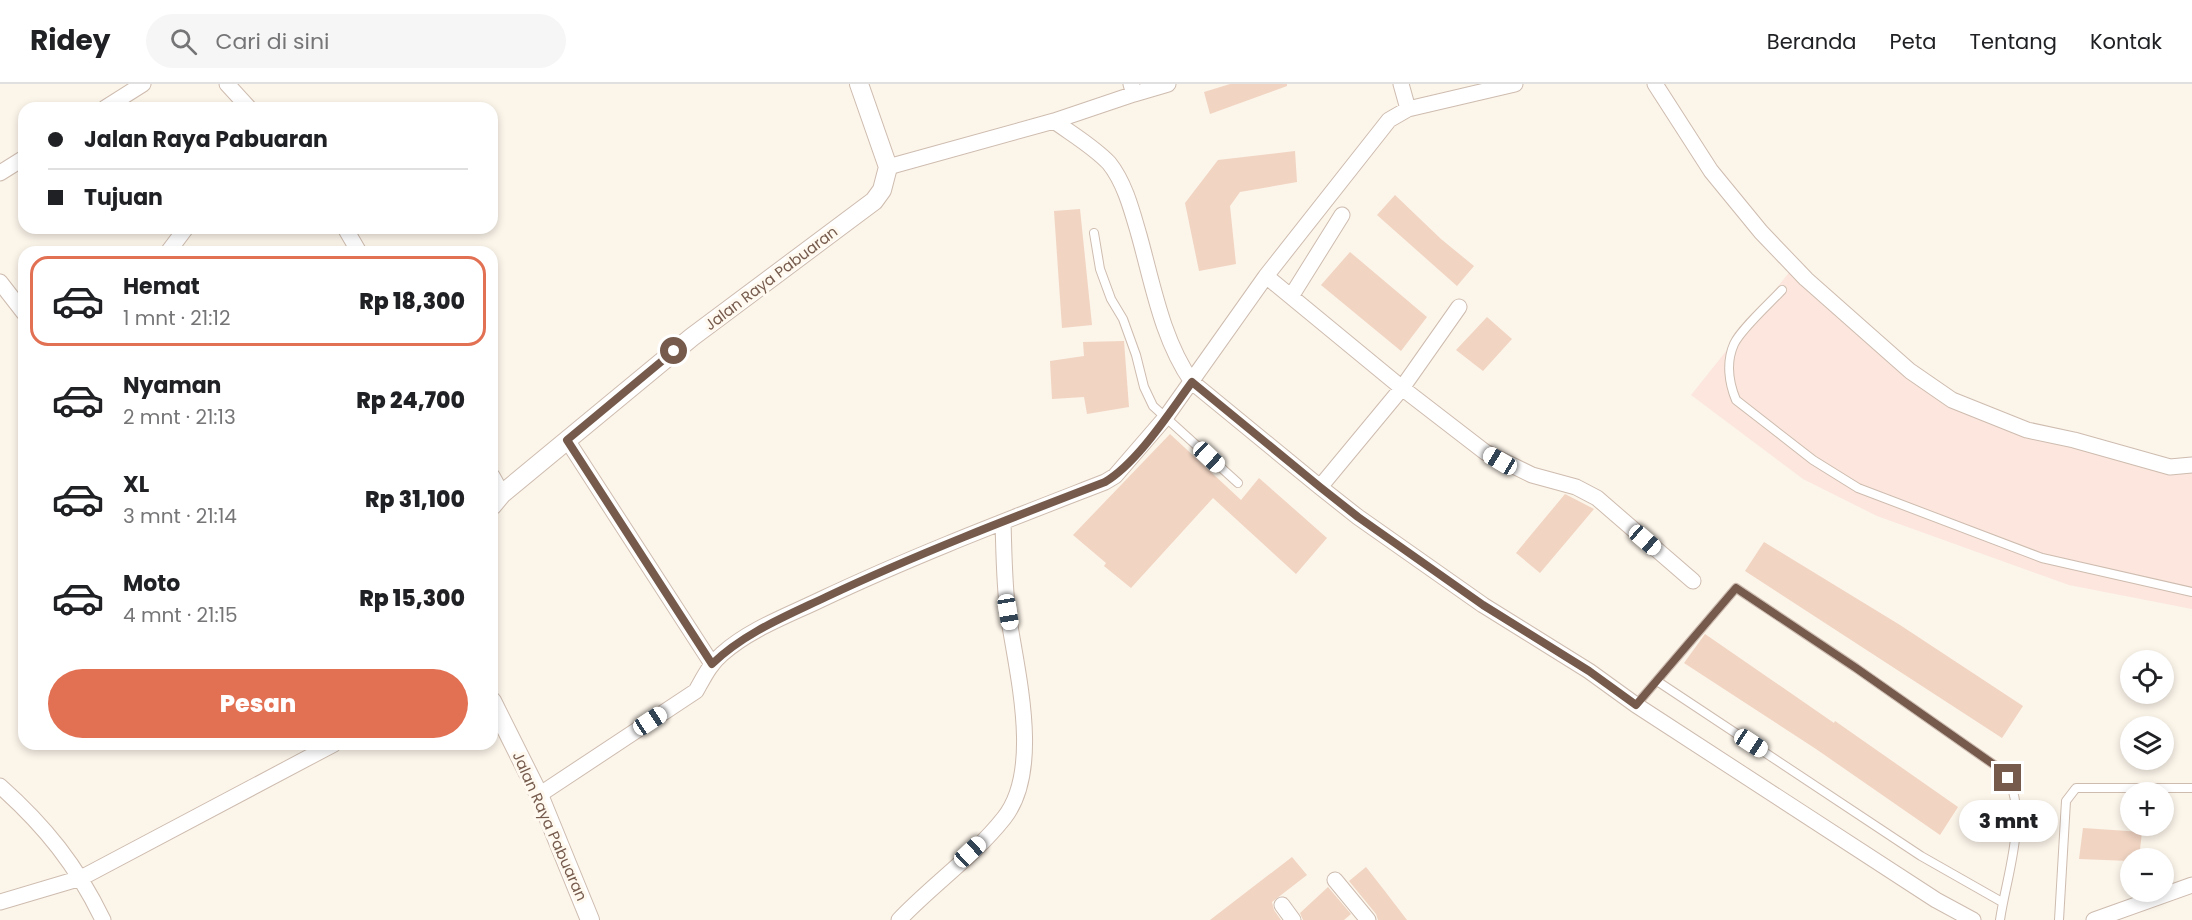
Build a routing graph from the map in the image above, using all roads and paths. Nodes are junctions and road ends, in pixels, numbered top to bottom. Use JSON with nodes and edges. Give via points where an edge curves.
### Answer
{"nodes":[{"id":1,"x":142,"y":84,"type":"edge"},
{"id":2,"x":227,"y":84,"type":"edge"},
{"id":3,"x":860,"y":84,"type":"edge"},
{"id":4,"x":1168,"y":84,"type":"edge"},
{"id":5,"x":1401,"y":84,"type":"edge"},
{"id":6,"x":1515,"y":84,"type":"edge"},
{"id":7,"x":1654,"y":84,"type":"edge"},
{"id":8,"x":1478,"y":88,"type":"edge"},
{"id":9,"x":1133,"y":89,"type":"edge"},
{"id":10,"x":114,"y":102,"type":"edge"},
{"id":11,"x":244,"y":102,"type":"edge"},
{"id":12,"x":1408,"y":109,"type":"junction"},
{"id":13,"x":1054,"y":121,"type":"junction"},
{"id":14,"x":18,"y":162,"type":"edge"},
{"id":15,"x":888,"y":167,"type":"junction"},
{"id":16,"x":0,"y":173,"type":"edge"},
{"id":17,"x":1342,"y":215,"type":"dead end"},
{"id":18,"x":1094,"y":233,"type":"dead end"},
{"id":19,"x":1266,"y":276,"type":"junction"},
{"id":20,"x":0,"y":282,"type":"edge"},
{"id":21,"x":1782,"y":290,"type":"dead end"},
{"id":22,"x":1292,"y":295,"type":"junction"},
{"id":23,"x":18,"y":305,"type":"edge"},
{"id":24,"x":1459,"y":307,"type":"dead end"},
{"id":25,"x":1192,"y":382,"type":"junction"},
{"id":26,"x":1402,"y":388,"type":"junction"},
{"id":27,"x":1166,"y":417,"type":"junction"},
{"id":28,"x":567,"y":440,"type":"junction"},
{"id":29,"x":2192,"y":465,"type":"edge"},
{"id":30,"x":1238,"y":483,"type":"dead end"},
{"id":31,"x":1320,"y":487,"type":"junction"},
{"id":32,"x":498,"y":499,"type":"edge"},
{"id":33,"x":1003,"y":522,"type":"junction"},
{"id":34,"x":1694,"y":581,"type":"dead end"},
{"id":35,"x":2192,"y":592,"type":"edge"},
{"id":36,"x":712,"y":664,"type":"junction"},
{"id":37,"x":1657,"y":681,"type":"junction"},
{"id":38,"x":1636,"y":705,"type":"junction"},
{"id":39,"x":498,"y":713,"type":"edge"},
{"id":40,"x":323,"y":750,"type":"edge"},
{"id":41,"x":0,"y":786,"type":"edge"},
{"id":42,"x":2192,"y":788,"type":"edge"},
{"id":43,"x":538,"y":795,"type":"junction"},
{"id":44,"x":81,"y":878,"type":"junction"},
{"id":45,"x":1335,"y":880,"type":"dead end"},
{"id":46,"x":2192,"y":885,"type":"edge"},
{"id":47,"x":0,"y":902,"type":"edge"},
{"id":48,"x":2002,"y":902,"type":"junction"},
{"id":49,"x":1282,"y":905,"type":"dead end"},
{"id":50,"x":1365,"y":919,"type":"edge"},
{"id":51,"x":104,"y":920,"type":"edge"},
{"id":52,"x":590,"y":920,"type":"edge"},
{"id":53,"x":899,"y":920,"type":"edge"},
{"id":54,"x":1293,"y":920,"type":"edge"},
{"id":55,"x":1973,"y":920,"type":"edge"},
{"id":56,"x":2000,"y":920,"type":"edge"},
{"id":57,"x":2059,"y":920,"type":"edge"},
{"id":58,"x":2094,"y":920,"type":"edge"}],
"edges":[{"from":1,"to":10,"type":"street"},
{"from":2,"to":11,"type":"street"},
{"from":3,"to":15,"type":"street"},
{"from":4,"to":9,"type":"street"},
{"from":5,"to":12,"type":"street"},
{"from":6,"to":8,"type":"street"},
{"from":7,"to":29,"type":"street","via":[[1711,171],[1761,232],[1806,279],[1910,371],[1952,400],[2027,430],[2170,467]]},
{"from":8,"to":12,"type":"street"},
{"from":9,"to":13,"type":"street"},
{"from":12,"to":19,"type":"street","via":[[1389,120]]},
{"from":13,"to":15,"type":"street"},
{"from":13,"to":25,"type":"street","via":[[1108,163],[1122,183],[1170,343]]},
{"from":14,"to":16,"type":"street"},
{"from":15,"to":28,"type":"street","name":"Jalan Raya Pabuaran","via":[[882,190],[874,201],[692,337]]},
{"from":17,"to":22,"type":"street"},
{"from":18,"to":27,"type":"lane","via":[[1100,269],[1123,319],[1148,398]]},
{"from":19,"to":22,"type":"street"},
{"from":19,"to":25,"type":"street"},
{"from":20,"to":23,"type":"street"},
{"from":21,"to":35,"type":"lane","via":[[1734,344],[1728,369],[1731,389],[1736,400],[1813,460],[1868,492],[2043,558]]},
{"from":22,"to":26,"type":"street"},
{"from":24,"to":26,"type":"street"},
{"from":25,"to":27,"type":"street"},
{"from":25,"to":31,"type":"street"},
{"from":26,"to":31,"type":"street"},
{"from":26,"to":34,"type":"street","via":[[1500,461],[1597,498]]},
{"from":27,"to":30,"type":"lane"},
{"from":27,"to":33,"type":"street","via":[[1116,476]]},
{"from":28,"to":32,"type":"street","name":"Jalan Raya Pabuaran"},
{"from":28,"to":36,"type":"street"},
{"from":31,"to":38,"type":"street","via":[[1483,605]]},
{"from":33,"to":36,"type":"street","via":[[891,566],[772,623],[736,643]]},
{"from":33,"to":53,"type":"street","via":[[1008,612],[1023,714],[1021,777],[1005,816]]},
{"from":36,"to":43,"type":"street","via":[[696,690]]},
{"from":37,"to":38,"type":"lane"},
{"from":37,"to":48,"type":"lane","via":[[1922,856]]},
{"from":37,"to":48,"type":"lane","via":[[1736,588],[2003,771],[2013,786],[2016,805],[2015,837]]},
{"from":38,"to":55,"type":"street","via":[[1935,900]]},
{"from":39,"to":43,"type":"street","name":"Jalan Raya Pabuaran"},
{"from":40,"to":44,"type":"street"},
{"from":41,"to":44,"type":"street","via":[[32,814]]},
{"from":42,"to":57,"type":"lane","via":[[2076,788],[2066,801]]},
{"from":43,"to":52,"type":"street","name":"Jalan Raya Pabuaran"},
{"from":44,"to":47,"type":"street"},
{"from":44,"to":51,"type":"street"},
{"from":45,"to":50,"type":"street"},
{"from":46,"to":58,"type":"street"},
{"from":48,"to":56,"type":"lane"},
{"from":49,"to":54,"type":"street"}]}
